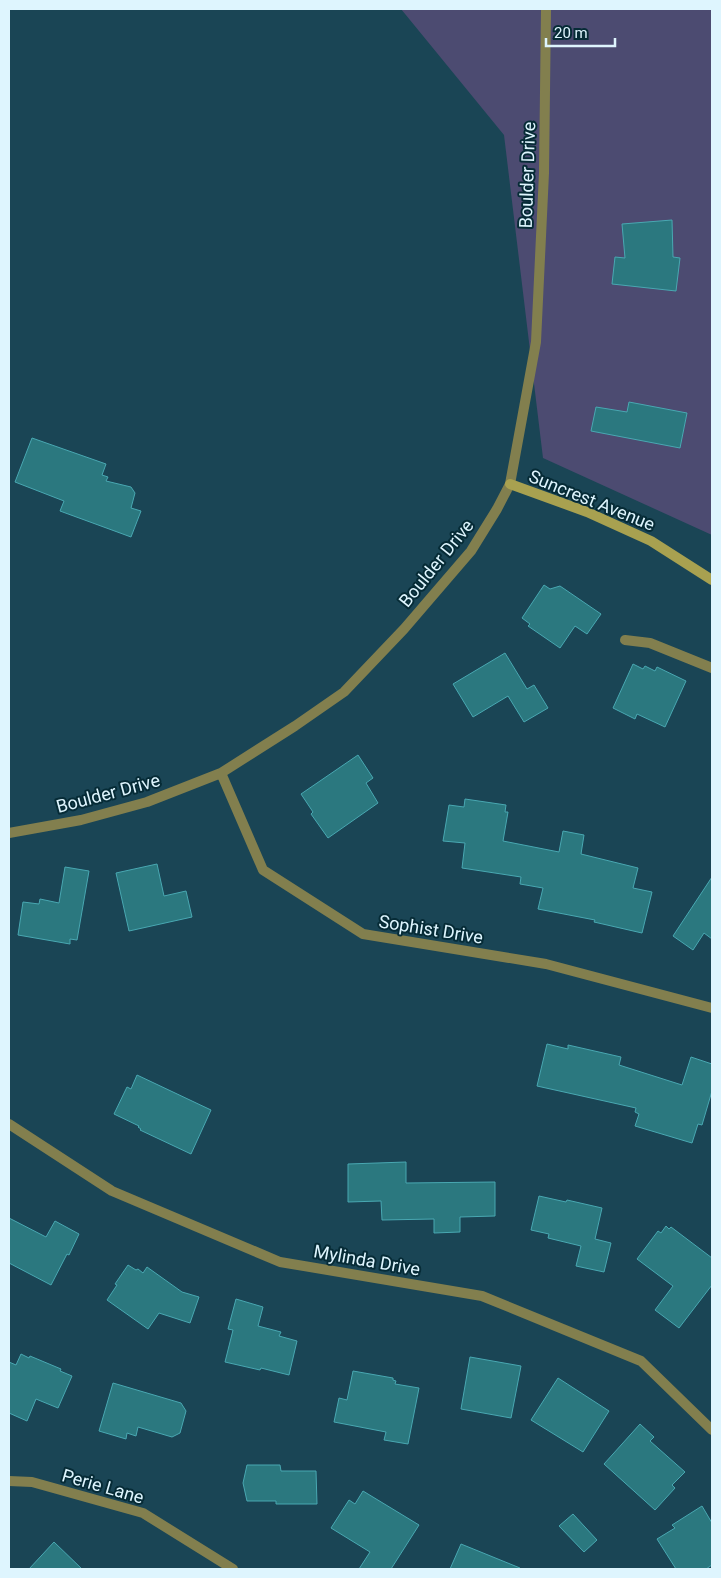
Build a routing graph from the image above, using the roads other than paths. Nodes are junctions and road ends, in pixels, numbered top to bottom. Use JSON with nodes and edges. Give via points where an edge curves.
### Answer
{"nodes":[{"id":1,"x":546,"y":9,"type":"edge"},
{"id":2,"x":510,"y":484,"type":"junction"},
{"id":3,"x":712,"y":580,"type":"edge"},
{"id":4,"x":625,"y":640,"type":"dead end"},
{"id":5,"x":712,"y":668,"type":"edge"},
{"id":6,"x":221,"y":773,"type":"junction"},
{"id":7,"x":9,"y":832,"type":"edge"},
{"id":8,"x":712,"y":1008,"type":"edge"},
{"id":9,"x":9,"y":1124,"type":"edge"},
{"id":10,"x":712,"y":1430,"type":"edge"},
{"id":11,"x":9,"y":1481,"type":"edge"},
{"id":12,"x":233,"y":1569,"type":"edge"}],
"edges":[{"from":1,"to":2,"type":"street","name":"Boulder Drive","via":[[544,173],[536,342]]},
{"from":2,"to":3,"type":"street","name":"Suncrest Avenue","via":[[587,512],[652,541]]},
{"from":2,"to":6,"type":"street","name":"Boulder Drive","via":[[471,551],[344,692]]},
{"from":4,"to":5,"type":"street","via":[[650,643]]},
{"from":6,"to":7,"type":"street","name":"Boulder Drive","via":[[109,813]]},
{"from":6,"to":8,"type":"street","name":"Sophist Drive","via":[[262,870],[362,934],[546,964]]},
{"from":9,"to":10,"type":"street","name":"Mylinda Drive","via":[[112,1191],[280,1262],[482,1296],[641,1362]]},
{"from":11,"to":12,"type":"street","name":"Perie Lane","via":[[32,1482],[143,1513]]}]}
